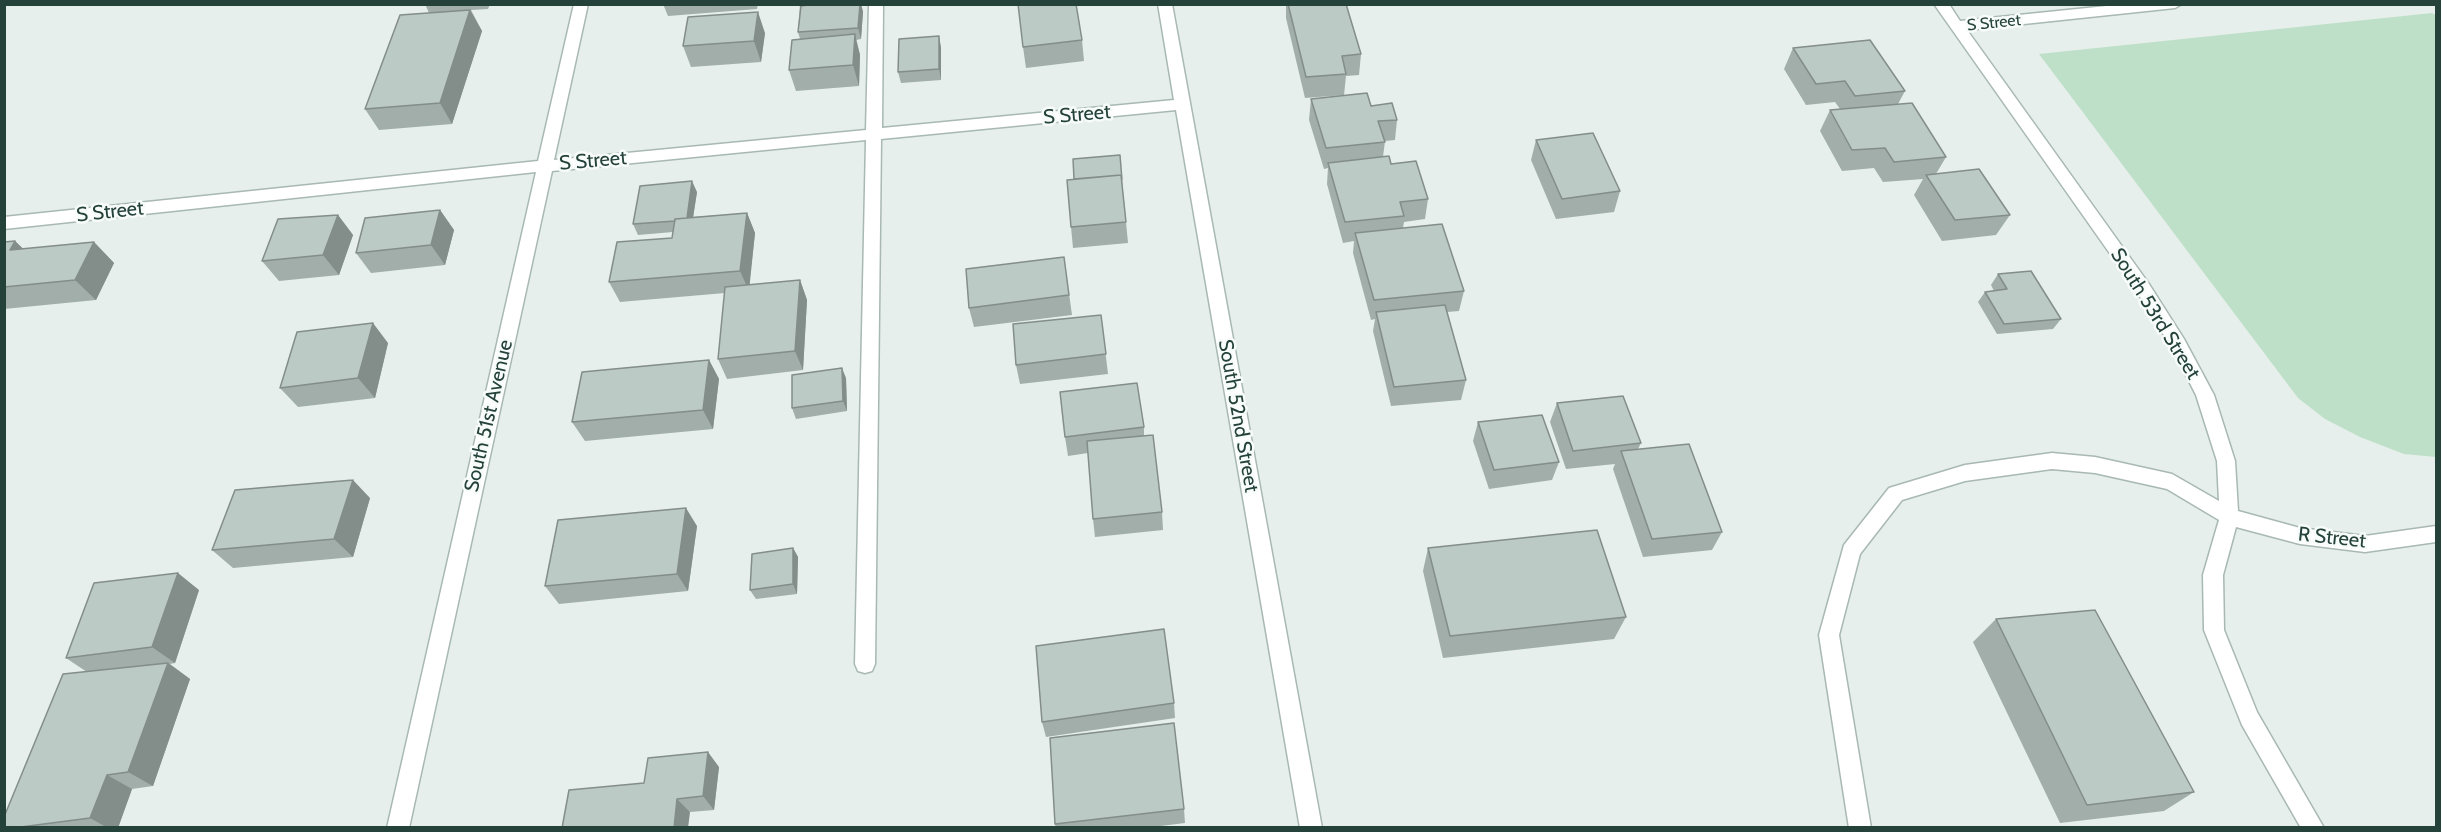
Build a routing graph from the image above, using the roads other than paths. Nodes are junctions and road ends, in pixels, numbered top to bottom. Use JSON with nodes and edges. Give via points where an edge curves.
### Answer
{"nodes":[{"id":1,"x":581,"y":4,"type":"edge"},
{"id":2,"x":876,"y":4,"type":"edge"},
{"id":3,"x":1165,"y":4,"type":"edge"},
{"id":4,"x":1941,"y":4,"type":"edge"},
{"id":5,"x":2175,"y":4,"type":"edge"},
{"id":6,"x":1957,"y":26,"type":"junction"},
{"id":7,"x":1183,"y":105,"type":"junction"},
{"id":8,"x":875,"y":134,"type":"junction"},
{"id":9,"x":545,"y":166,"type":"junction"},
{"id":10,"x":4,"y":224,"type":"edge"},
{"id":11,"x":2229,"y":517,"type":"junction"},
{"id":12,"x":2436,"y":534,"type":"edge"},
{"id":13,"x":865,"y":664,"type":"dead end"},
{"id":14,"x":398,"y":828,"type":"edge"},
{"id":15,"x":1311,"y":828,"type":"edge"},
{"id":16,"x":1860,"y":828,"type":"edge"},
{"id":17,"x":2313,"y":828,"type":"edge"}],
"edges":[{"from":1,"to":9,"type":"street","name":"South 51st Avenue"},
{"from":2,"to":8,"type":"street"},
{"from":3,"to":7,"type":"street","name":"South 52nd Street"},
{"from":4,"to":6,"type":"street","name":"South 53rd Street"},
{"from":5,"to":6,"type":"street","name":"S Street"},
{"from":6,"to":11,"type":"street","name":"South 53rd Street","via":[[2143,288],[2178,344],[2205,395],[2226,461]]},
{"from":7,"to":8,"type":"street","name":"S Street"},
{"from":7,"to":15,"type":"street","name":"South 52nd Street"},
{"from":8,"to":9,"type":"street","name":"S Street"},
{"from":8,"to":13,"type":"street"},
{"from":9,"to":10,"type":"street","name":"S Street"},
{"from":9,"to":14,"type":"street","name":"South 51st Avenue"},
{"from":11,"to":12,"type":"street","name":"R Street","via":[[2300,536],[2365,544]]},
{"from":11,"to":16,"type":"street","name":"R Street","via":[[2172,482],[2095,465],[2052,461],[1965,473],[1896,494],[1851,551],[1829,635]]},
{"from":11,"to":17,"type":"street","name":"South 53rd Street","via":[[2212,575],[2214,630],[2250,718]]}]}
